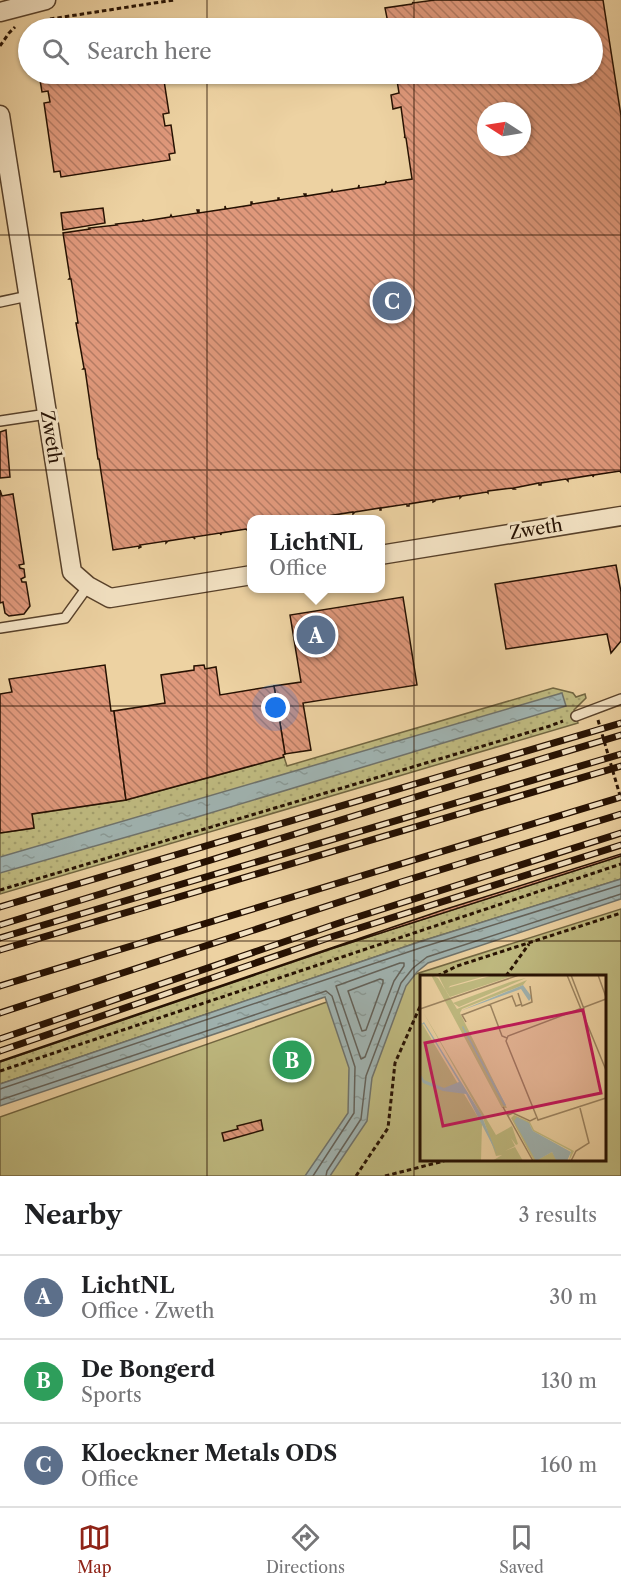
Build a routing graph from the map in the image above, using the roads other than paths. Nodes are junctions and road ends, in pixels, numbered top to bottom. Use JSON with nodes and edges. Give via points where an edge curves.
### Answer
{"nodes":[{"id":1,"x":46,"y":0,"type":"edge"},
{"id":2,"x":0,"y":12,"type":"edge"},
{"id":3,"x":0,"y":115,"type":"edge"},
{"id":4,"x":28,"y":296,"type":"junction"},
{"id":5,"x":0,"y":302,"type":"edge"},
{"id":6,"x":47,"y":414,"type":"junction"},
{"id":7,"x":0,"y":421,"type":"edge"},
{"id":8,"x":621,"y":516,"type":"edge"},
{"id":9,"x":385,"y":554,"type":"edge"},
{"id":10,"x":247,"y":576,"type":"edge"},
{"id":11,"x":88,"y":586,"type":"junction"},
{"id":12,"x":0,"y":628,"type":"edge"},
{"id":13,"x":621,"y":699,"type":"edge"},
{"id":14,"x":576,"y":716,"type":"road end"}],
"edges":[{"from":1,"to":2,"type":"street"},
{"from":3,"to":4,"type":"street","name":"Zweth"},
{"from":4,"to":5,"type":"lane"},
{"from":4,"to":6,"type":"street","name":"Zweth"},
{"from":6,"to":7,"type":"lane"},
{"from":6,"to":11,"type":"street","name":"Zweth","via":[[72,572]]},
{"from":8,"to":9,"type":"street","name":"Zweth"},
{"from":10,"to":11,"type":"street","name":"Zweth","via":[[110,598]]},
{"from":11,"to":12,"type":"lane","via":[[65,618]]},
{"from":13,"to":14,"type":"lane"}]}
